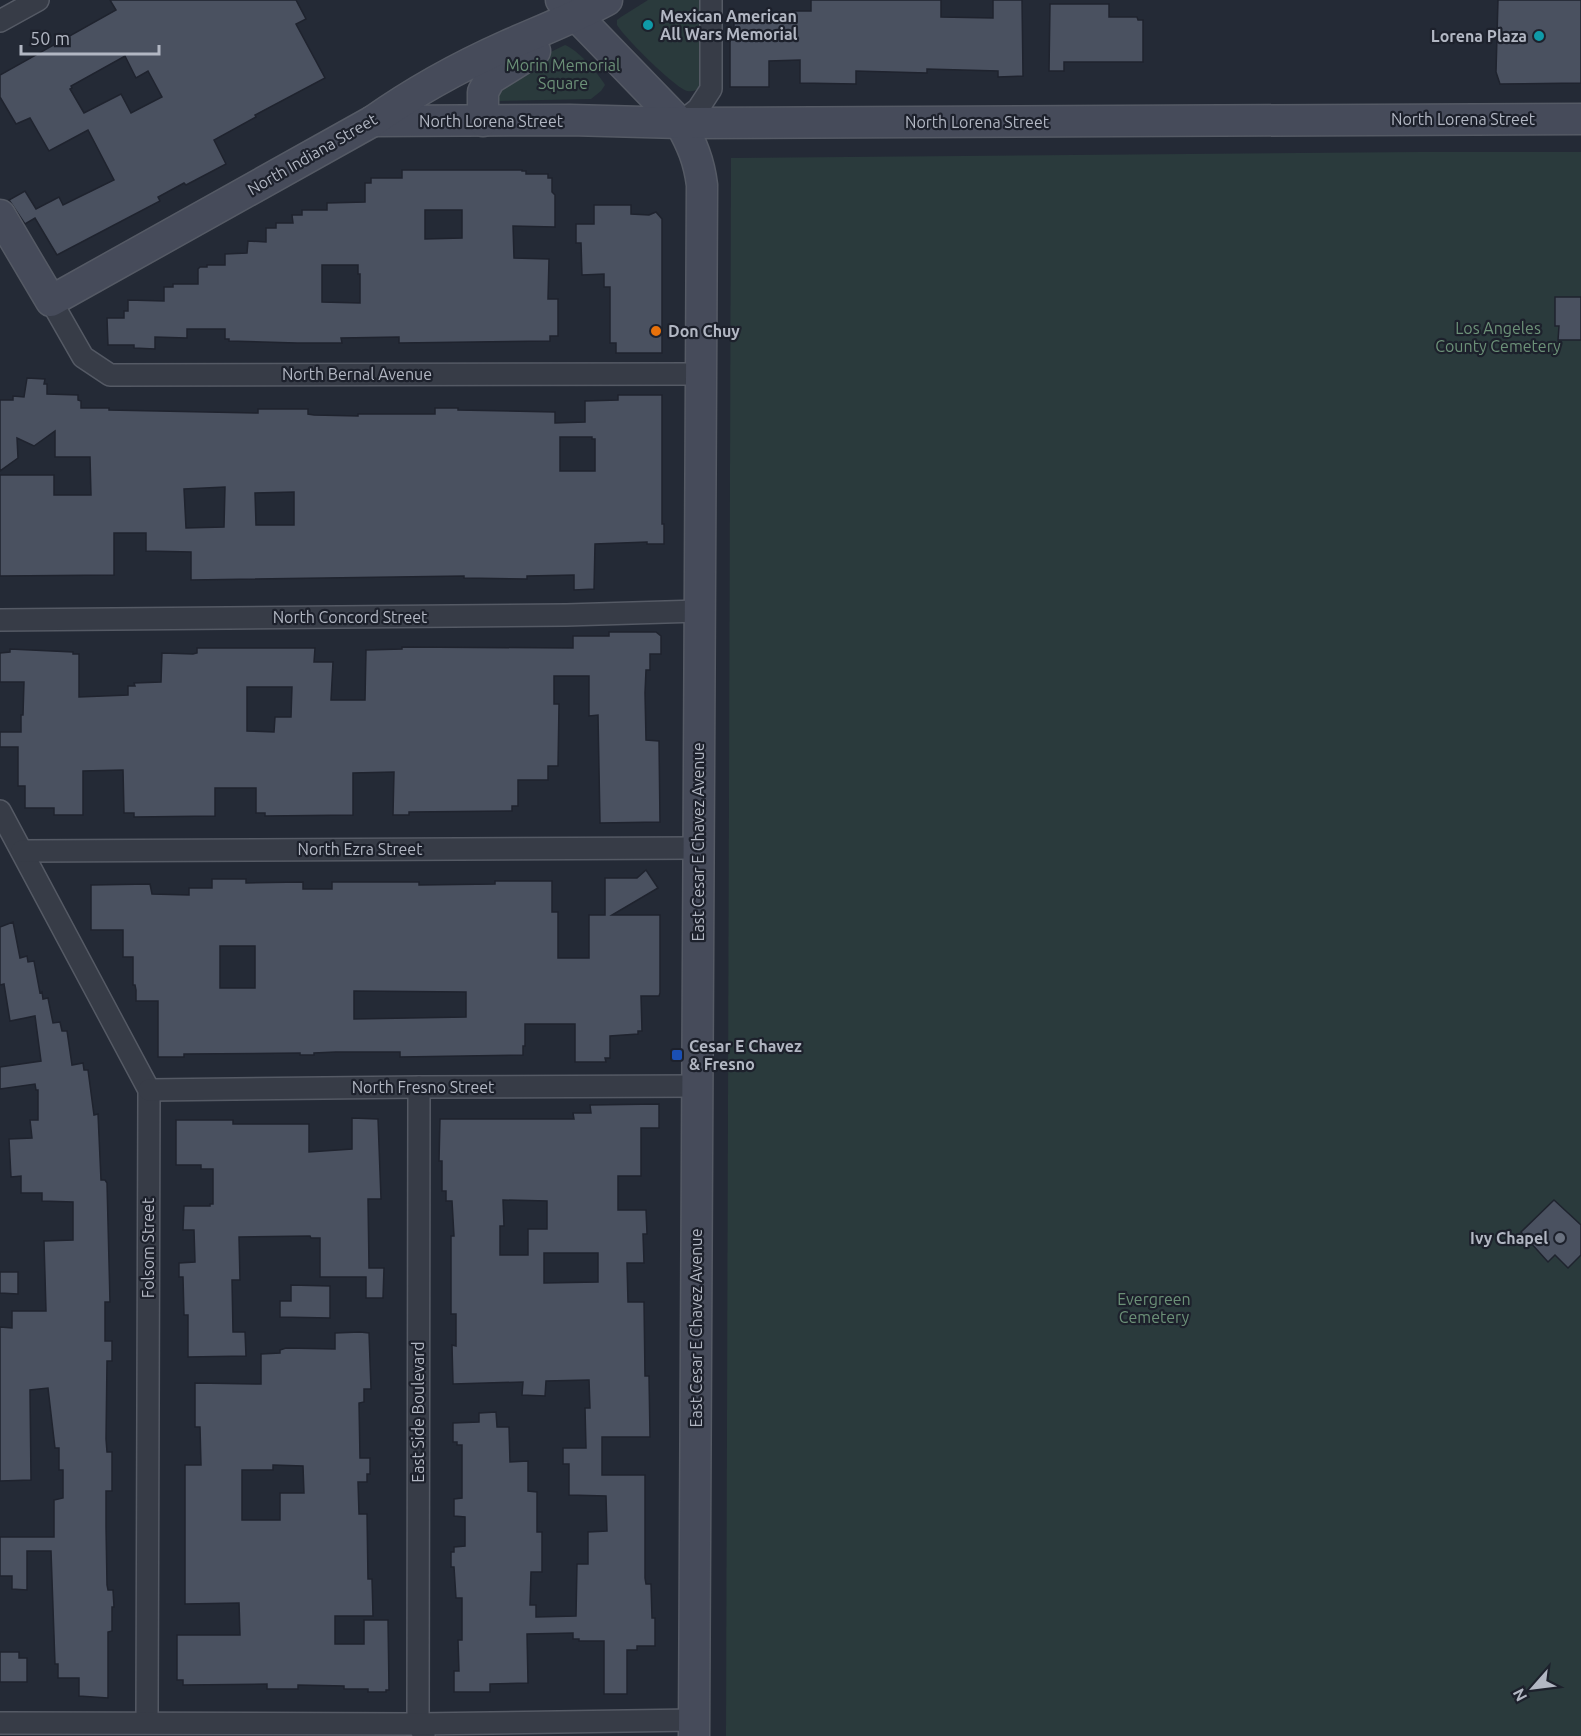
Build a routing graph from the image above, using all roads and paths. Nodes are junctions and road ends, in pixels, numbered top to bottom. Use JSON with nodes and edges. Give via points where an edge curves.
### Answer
{"nodes":[{"id":1,"x":38,"y":0,"type":"edge"},
{"id":2,"x":607,"y":0,"type":"edge"},
{"id":3,"x":711,"y":0,"type":"edge"},
{"id":4,"x":569,"y":8,"type":"edge"},
{"id":5,"x":0,"y":21,"type":"edge"},
{"id":6,"x":1581,"y":119,"type":"edge"},
{"id":7,"x":373,"y":121,"type":"junction"},
{"id":8,"x":483,"y":121,"type":"junction"},
{"id":9,"x":680,"y":123,"type":"junction"},
{"id":10,"x":0,"y":215,"type":"edge"},
{"id":11,"x":51,"y":301,"type":"junction"},
{"id":12,"x":701,"y":374,"type":"junction"},
{"id":13,"x":699,"y":611,"type":"junction"},
{"id":14,"x":0,"y":620,"type":"edge"},
{"id":15,"x":0,"y":812,"type":"edge"},
{"id":16,"x":698,"y":848,"type":"junction"},
{"id":17,"x":22,"y":851,"type":"junction"},
{"id":18,"x":697,"y":1086,"type":"junction"},
{"id":19,"x":419,"y":1087,"type":"junction"},
{"id":20,"x":148,"y":1090,"type":"junction"},
{"id":21,"x":147,"y":1722,"type":"junction"},
{"id":22,"x":0,"y":1723,"type":"edge"},
{"id":23,"x":694,"y":1728,"type":"edge"},
{"id":24,"x":231,"y":1730,"type":"edge"},
{"id":25,"x":421,"y":1730,"type":"edge"}],
"edges":[{"from":1,"to":5,"type":"street"},
{"from":2,"to":4,"type":"street","name":"North Indiana Street"},
{"from":3,"to":9,"type":"street","via":[[711,89],[698,109]]},
{"from":4,"to":7,"type":"street","name":"North Indiana Street","via":[[412,94]]},
{"from":4,"to":8,"type":"street","name":"North Indiana Street","via":[[549,42],[490,79],[483,92]]},
{"from":4,"to":9,"type":"street","name":"East Cesar E Chavez Avenue"},
{"from":6,"to":9,"type":"street","name":"North Lorena Street"},
{"from":7,"to":8,"type":"street","name":"North Lorena Street"},
{"from":7,"to":11,"type":"street","name":"North Indiana Street"},
{"from":8,"to":9,"type":"street","name":"North Lorena Street"},
{"from":9,"to":12,"type":"street","name":"East Cesar E Chavez Avenue","via":[[700,164],[702,185]]},
{"from":10,"to":11,"type":"street"},
{"from":11,"to":12,"type":"street","name":"North Bernal Avenue","via":[[83,357],[110,375]]},
{"from":12,"to":13,"type":"street","name":"East Cesar E Chavez Avenue"},
{"from":13,"to":14,"type":"street","name":"North Concord Street"},
{"from":13,"to":16,"type":"street","name":"East Cesar E Chavez Avenue"},
{"from":15,"to":17,"type":"street","name":"Folsom Street"},
{"from":16,"to":17,"type":"street","name":"North Ezra Street"},
{"from":16,"to":18,"type":"street","name":"East Cesar E Chavez Avenue"},
{"from":17,"to":20,"type":"street","name":"Folsom Street"},
{"from":18,"to":19,"type":"street","name":"North Fresno Street"},
{"from":18,"to":23,"type":"street","name":"East Cesar E Chavez Avenue"},
{"from":19,"to":20,"type":"street","name":"North Fresno Street"},
{"from":19,"to":25,"type":"street","name":"East Side Boulevard"},
{"from":20,"to":21,"type":"street","name":"Folsom Street"},
{"from":21,"to":22,"type":"street"},
{"from":21,"to":24,"type":"street"},
{"from":23,"to":25,"type":"street"},
{"from":24,"to":25,"type":"street"}]}
